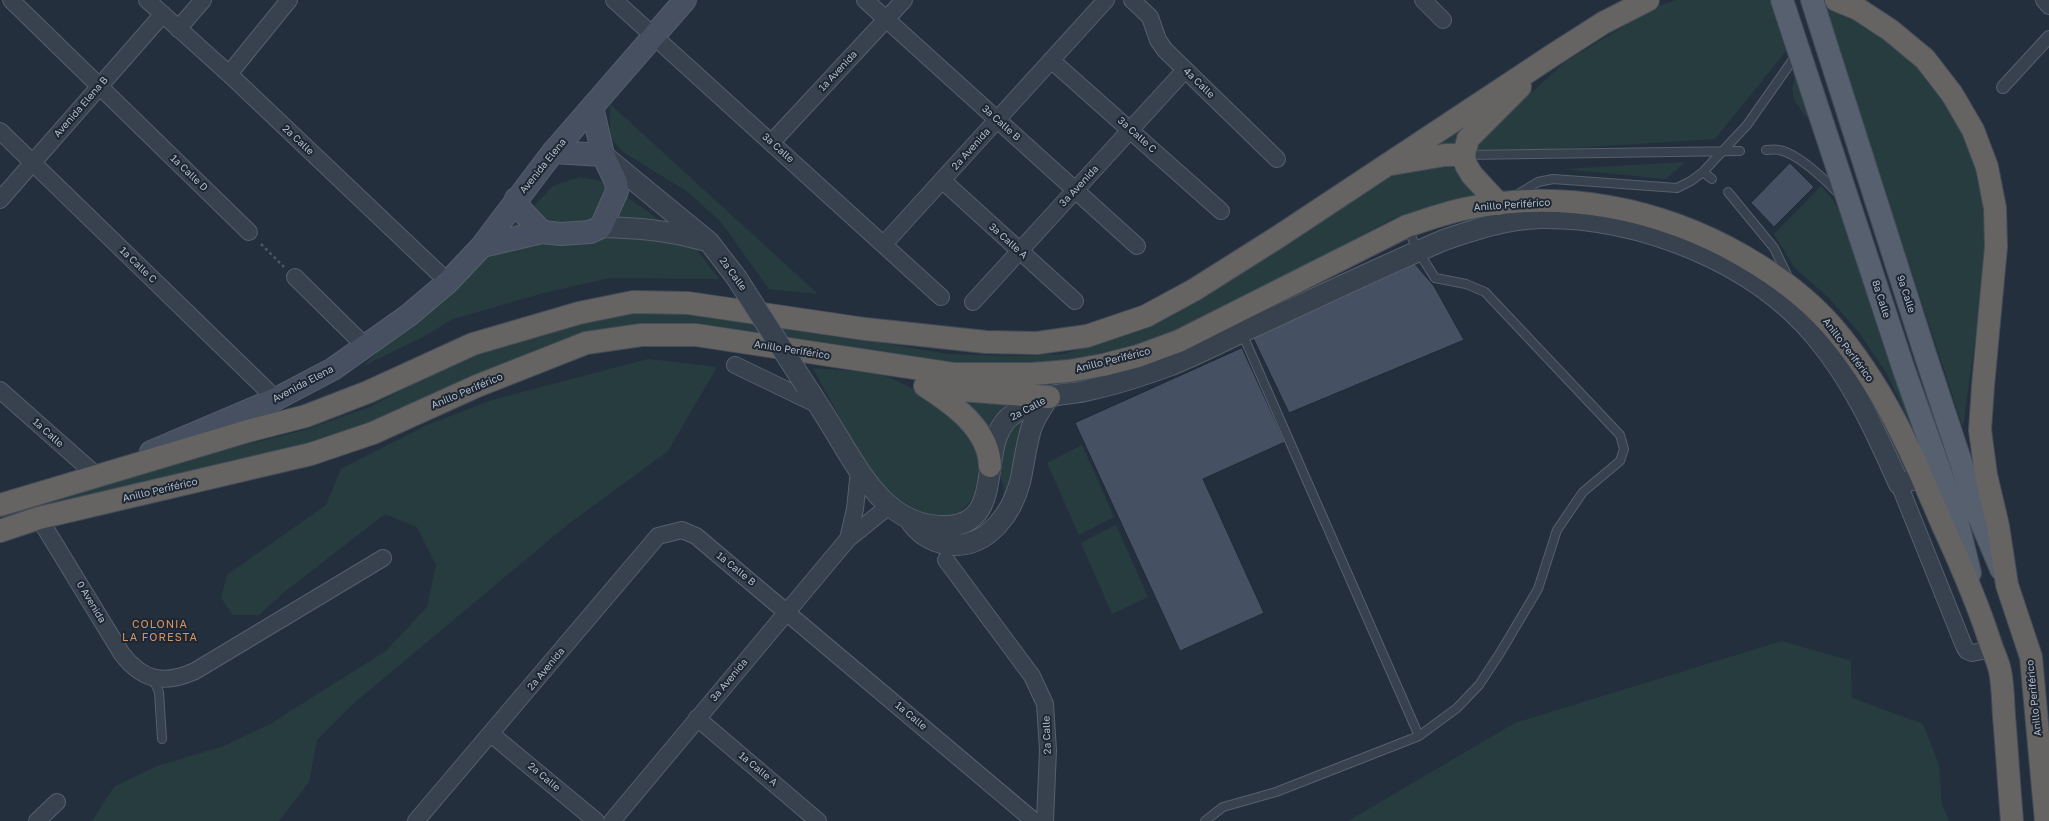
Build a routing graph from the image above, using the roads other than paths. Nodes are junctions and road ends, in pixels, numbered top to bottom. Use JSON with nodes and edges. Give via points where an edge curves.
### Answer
{"nodes":[{"id":1,"x":11,"y":0,"type":"edge"},
{"id":2,"x":147,"y":0,"type":"edge"},
{"id":3,"x":203,"y":0,"type":"edge"},
{"id":4,"x":289,"y":0,"type":"edge"},
{"id":5,"x":614,"y":0,"type":"edge"},
{"id":6,"x":685,"y":0,"type":"edge"},
{"id":7,"x":865,"y":0,"type":"edge"},
{"id":8,"x":904,"y":0,"type":"edge"},
{"id":9,"x":1106,"y":0,"type":"edge"},
{"id":10,"x":1132,"y":0,"type":"edge"},
{"id":11,"x":1423,"y":0,"type":"edge"},
{"id":12,"x":1648,"y":0,"type":"edge"},
{"id":13,"x":1782,"y":0,"type":"edge"},
{"id":14,"x":1812,"y":0,"type":"edge"},
{"id":15,"x":1836,"y":0,"type":"edge"},
{"id":16,"x":2044,"y":0,"type":"edge"},
{"id":17,"x":2049,"y":6,"type":"edge"},
{"id":18,"x":163,"y":14,"type":"junction"},
{"id":19,"x":886,"y":19,"type":"junction"},
{"id":20,"x":1443,"y":20,"type":"dead end"},
{"id":21,"x":178,"y":29,"type":"junction"},
{"id":22,"x":653,"y":35,"type":"junction"},
{"id":23,"x":2049,"y":37,"type":"edge"},
{"id":24,"x":1799,"y":50,"type":"junction"},
{"id":25,"x":1553,"y":55,"type":"junction"},
{"id":26,"x":1051,"y":60,"type":"junction"},
{"id":27,"x":1185,"y":70,"type":"junction"},
{"id":28,"x":228,"y":74,"type":"junction"},
{"id":29,"x":100,"y":86,"type":"junction"},
{"id":30,"x":2003,"y":87,"type":"dead end"},
{"id":31,"x":592,"y":107,"type":"junction"},
{"id":32,"x":997,"y":120,"type":"junction"},
{"id":33,"x":1131,"y":130,"type":"junction"},
{"id":34,"x":0,"y":131,"type":"edge"},
{"id":35,"x":772,"y":142,"type":"junction"},
{"id":36,"x":1766,"y":150,"type":"dead end"},
{"id":37,"x":1722,"y":151,"type":"junction"},
{"id":38,"x":1740,"y":151,"type":"dead end"},
{"id":39,"x":553,"y":152,"type":"junction"},
{"id":40,"x":603,"y":155,"type":"junction"},
{"id":41,"x":1464,"y":155,"type":"junction"},
{"id":42,"x":1277,"y":159,"type":"dead end"},
{"id":43,"x":33,"y":162,"type":"junction"},
{"id":44,"x":1384,"y":166,"type":"junction"},
{"id":45,"x":1703,"y":172,"type":"junction"},
{"id":46,"x":1712,"y":179,"type":"dead end"},
{"id":47,"x":942,"y":180,"type":"junction"},
{"id":48,"x":1075,"y":191,"type":"junction"},
{"id":49,"x":1728,"y":192,"type":"dead end"},
{"id":50,"x":516,"y":199,"type":"junction"},
{"id":51,"x":0,"y":200,"type":"edge"},
{"id":52,"x":1501,"y":203,"type":"junction"},
{"id":53,"x":1851,"y":208,"type":"junction"},
{"id":54,"x":1221,"y":211,"type":"dead end"},
{"id":55,"x":1407,"y":226,"type":"junction"},
{"id":56,"x":601,"y":227,"type":"junction"},
{"id":57,"x":249,"y":232,"type":"road end"},
{"id":58,"x":542,"y":232,"type":"junction"},
{"id":59,"x":709,"y":242,"type":"junction"},
{"id":60,"x":884,"y":244,"type":"junction"},
{"id":61,"x":482,"y":246,"type":"junction"},
{"id":62,"x":1137,"y":246,"type":"dead end"},
{"id":63,"x":1020,"y":251,"type":"junction"},
{"id":64,"x":1418,"y":251,"type":"junction"},
{"id":65,"x":295,"y":277,"type":"road end"},
{"id":66,"x":448,"y":282,"type":"junction"},
{"id":67,"x":1795,"y":291,"type":"junction"},
{"id":68,"x":941,"y":297,"type":"dead end"},
{"id":69,"x":1075,"y":301,"type":"dead end"},
{"id":70,"x":973,"y":302,"type":"dead end"},
{"id":71,"x":1241,"y":332,"type":"junction"},
{"id":72,"x":366,"y":347,"type":"junction"},
{"id":73,"x":735,"y":365,"type":"dead end"},
{"id":74,"x":887,"y":365,"type":"junction"},
{"id":75,"x":0,"y":390,"type":"edge"},
{"id":76,"x":1049,"y":397,"type":"junction"},
{"id":77,"x":276,"y":399,"type":"junction"},
{"id":78,"x":818,"y":405,"type":"junction"},
{"id":79,"x":990,"y":466,"type":"junction"},
{"id":80,"x":859,"y":471,"type":"junction"},
{"id":81,"x":96,"y":475,"type":"junction"},
{"id":82,"x":1922,"y":477,"type":"junction"},
{"id":83,"x":1899,"y":484,"type":"junction"},
{"id":84,"x":0,"y":505,"type":"edge"},
{"id":85,"x":889,"y":506,"type":"junction"},
{"id":86,"x":39,"y":518,"type":"junction"},
{"id":87,"x":908,"y":519,"type":"junction"},
{"id":88,"x":682,"y":530,"type":"joint"},
{"id":89,"x":0,"y":531,"type":"edge"},
{"id":90,"x":848,"y":539,"type":"junction"},
{"id":91,"x":382,"y":558,"type":"dead end"},
{"id":92,"x":946,"y":560,"type":"dead end"},
{"id":93,"x":2007,"y":585,"type":"junction"},
{"id":94,"x":1976,"y":599,"type":"junction"},
{"id":95,"x":787,"y":611,"type":"junction"},
{"id":96,"x":1992,"y":648,"type":"junction"},
{"id":97,"x":152,"y":677,"type":"junction"},
{"id":98,"x":697,"y":718,"type":"junction"},
{"id":99,"x":492,"y":734,"type":"junction"},
{"id":100,"x":1419,"y":736,"type":"junction"},
{"id":101,"x":162,"y":739,"type":"dead end"},
{"id":102,"x":57,"y":802,"type":"dead end"},
{"id":103,"x":37,"y":821,"type":"edge"},
{"id":104,"x":416,"y":821,"type":"edge"},
{"id":105,"x":596,"y":821,"type":"edge"},
{"id":106,"x":612,"y":821,"type":"edge"},
{"id":107,"x":818,"y":821,"type":"edge"},
{"id":108,"x":1034,"y":821,"type":"edge"},
{"id":109,"x":1045,"y":821,"type":"edge"},
{"id":110,"x":1205,"y":821,"type":"edge"},
{"id":111,"x":2012,"y":821,"type":"edge"},
{"id":112,"x":2046,"y":821,"type":"edge"}],
"edges":[{"from":1,"to":29,"type":"street","name":"1a Calle D"},
{"from":2,"to":18,"type":"street","name":"2a Calle"},
{"from":3,"to":21,"type":"street"},
{"from":4,"to":28,"type":"street"},
{"from":5,"to":22,"type":"street","name":"3a Calle"},
{"from":6,"to":22,"type":"main road","name":"Avenida Elena"},
{"from":7,"to":19,"type":"street","name":"3a Calle B"},
{"from":8,"to":19,"type":"street","name":"1a Avenida"},
{"from":9,"to":26,"type":"street","name":"2a Avenida"},
{"from":10,"to":27,"type":"street","name":"4a Calle","via":[[1150,17],[1164,50]]},
{"from":11,"to":20,"type":"street"},
{"from":12,"to":25,"type":"highway","via":[[1603,23]]},
{"from":13,"to":24,"type":"main road","name":"8a Calle"},
{"from":14,"to":93,"type":"main road","name":"9a Calle","via":[[1932,378],[1979,517]]},
{"from":15,"to":93,"type":"highway","name":"Anillo Periférico","via":[[1858,9],[1890,30],[1925,59],[1952,94],[1972,130],[1987,167],[1995,208],[1996,247],[1980,430]]},
{"from":16,"to":17,"type":"street"},
{"from":18,"to":21,"type":"street","name":"2a Calle"},
{"from":18,"to":29,"type":"street","name":"Avenida Elena B"},
{"from":19,"to":32,"type":"street","name":"3a Calle B"},
{"from":19,"to":35,"type":"street","name":"1a Avenida"},
{"from":21,"to":28,"type":"street","name":"2a Calle"},
{"from":22,"to":31,"type":"main road","name":"Avenida Elena"},
{"from":22,"to":35,"type":"street","name":"3a Calle"},
{"from":23,"to":30,"type":"street"},
{"from":24,"to":37,"type":"lane","via":[[1747,125]]},
{"from":24,"to":53,"type":"main road","name":"8a Calle"},
{"from":25,"to":41,"type":"highway","via":[[1468,139]]},
{"from":25,"to":44,"type":"highway"},
{"from":26,"to":32,"type":"street","name":"2a Avenida"},
{"from":26,"to":33,"type":"street","name":"3a Calle C"},
{"from":27,"to":33,"type":"street","name":"3a Avenida"},
{"from":27,"to":42,"type":"street","name":"4a Calle"},
{"from":28,"to":66,"type":"street","name":"2a Calle"},
{"from":29,"to":43,"type":"street","name":"Avenida Elena B"},
{"from":29,"to":57,"type":"street","name":"1a Calle D"},
{"from":31,"to":39,"type":"main road","name":"Avenida Elena"},
{"from":31,"to":40,"type":"main road"},
{"from":32,"to":47,"type":"street","name":"2a Avenida"},
{"from":32,"to":48,"type":"street","name":"3a Calle B"},
{"from":33,"to":48,"type":"street","name":"3a Avenida"},
{"from":33,"to":54,"type":"street","name":"3a Calle C"},
{"from":34,"to":43,"type":"street","name":"1a Calle C"},
{"from":35,"to":60,"type":"street","name":"3a Calle"},
{"from":36,"to":53,"type":"lane","via":[[1780,150],[1805,164],[1824,178]]},
{"from":37,"to":38,"type":"lane"},
{"from":37,"to":41,"type":"lane"},
{"from":37,"to":45,"type":"lane"},
{"from":39,"to":40,"type":"main road"},
{"from":39,"to":50,"type":"main road","name":"Avenida Elena"},
{"from":40,"to":56,"type":"main road","via":[[616,182],[617,191]]},
{"from":40,"to":59,"type":"street","name":"2a Calle"},
{"from":41,"to":44,"type":"highway","via":[[1445,155]]},
{"from":41,"to":52,"type":"highway","via":[[1472,175]]},
{"from":43,"to":51,"type":"street","name":"Avenida Elena B"},
{"from":43,"to":77,"type":"street","name":"1a Calle C"},
{"from":44,"to":81,"type":"highway","via":[[1194,290],[1146,316],[1087,336],[1037,343],[986,342],[865,329],[688,303],[633,302],[579,313],[473,344],[368,392],[306,416]]},
{"from":45,"to":46,"type":"lane"},
{"from":45,"to":52,"type":"lane","via":[[1677,188],[1553,179],[1538,182]]},
{"from":47,"to":60,"type":"street","name":"2a Avenida"},
{"from":47,"to":63,"type":"street","name":"3a Calle A"},
{"from":48,"to":62,"type":"street","name":"3a Calle B"},
{"from":48,"to":63,"type":"street","name":"3a Avenida"},
{"from":49,"to":67,"type":"lane","via":[[1774,248]]},
{"from":50,"to":58,"type":"main road","via":[[522,210]]},
{"from":50,"to":61,"type":"main road","name":"Avenida Elena"},
{"from":52,"to":55,"type":"highway","name":"Anillo Periférico","via":[[1466,208]]},
{"from":52,"to":67,"type":"highway","name":"Anillo Periférico","via":[[1587,203],[1657,217],[1682,225],[1729,247]]},
{"from":53,"to":94,"type":"main road","name":"8a Calle","via":[[1904,370],[1956,516]]},
{"from":55,"to":64,"type":"lane"},
{"from":55,"to":74,"type":"highway","name":"Anillo Periférico","via":[[1225,319],[1179,341],[1138,356],[1069,371],[1018,374],[954,374]]},
{"from":56,"to":58,"type":"main road","via":[[590,232]]},
{"from":56,"to":59,"type":"street","via":[[652,229],[679,233]]},
{"from":58,"to":61,"type":"main road"},
{"from":59,"to":78,"type":"street","name":"2a Calle","bridge":true,"via":[[736,277]]},
{"from":60,"to":68,"type":"street","name":"3a Calle"},
{"from":61,"to":66,"type":"main road","name":"Avenida Elena"},
{"from":63,"to":69,"type":"street","name":"3a Calle A"},
{"from":63,"to":70,"type":"street","name":"3a Avenida"},
{"from":64,"to":71,"type":"street","name":"Anillo Periférico"},
{"from":64,"to":83,"type":"street","name":"Anillo Periférico","via":[[1489,225],[1541,218],[1631,229],[1677,243],[1704,255],[1772,294],[1816,337],[1857,394]]},
{"from":64,"to":100,"type":"lane","via":[[1430,274],[1435,278],[1466,284],[1485,292],[1620,435],[1624,448],[1620,461],[1583,492],[1557,530],[1538,589],[1479,685],[1457,708]]},
{"from":65,"to":72,"type":"street"},
{"from":66,"to":72,"type":"main road","name":"Avenida Elena"},
{"from":67,"to":82,"type":"highway","name":"Anillo Periférico","via":[[1831,326],[1877,389],[1897,422]]},
{"from":71,"to":76,"type":"street","name":"Anillo Periférico","via":[[1171,365],[1087,391]]},
{"from":71,"to":100,"type":"lane"},
{"from":72,"to":77,"type":"main road","name":"Avenida Elena","via":[[332,369]]},
{"from":73,"to":78,"type":"street"},
{"from":74,"to":76,"type":"highway","via":[[962,390]]},
{"from":74,"to":79,"type":"highway","via":[[935,392],[962,414],[984,440],[990,456]]},
{"from":74,"to":86,"type":"highway","name":"Anillo Periférico","via":[[696,335],[641,335],[586,343],[477,386],[373,433],[311,454]]},
{"from":75,"to":81,"type":"street","name":"1a Calle"},
{"from":76,"to":79,"type":"street","name":"2a Calle","via":[[1014,414],[1004,424],[994,442]]},
{"from":76,"to":87,"type":"street","name":"2a Calle","via":[[1031,428],[1016,495],[991,532],[972,542],[952,545],[940,543],[920,534]]},
{"from":77,"to":81,"type":"main road","name":"Avenida Elena"},
{"from":78,"to":80,"type":"street","name":"2a Calle"},
{"from":79,"to":87,"type":"street","name":"2a Calle","via":[[986,494],[980,508],[969,520],[953,526],[939,526]]},
{"from":80,"to":85,"type":"street","name":"2a Calle","via":[[878,497]]},
{"from":80,"to":90,"type":"street","name":"3a Avenida","via":[[855,509]]},
{"from":81,"to":84,"type":"highway"},
{"from":82,"to":83,"type":"street"},
{"from":82,"to":94,"type":"highway","name":"Anillo Periférico"},
{"from":83,"to":96,"type":"street","name":"Anillo Periférico","via":[[1964,646],[1972,653]]},
{"from":85,"to":87,"type":"street","name":"2a Calle"},
{"from":85,"to":90,"type":"street","name":"3a Avenida"},
{"from":86,"to":89,"type":"highway","name":"Anillo Periférico"},
{"from":86,"to":97,"type":"street","name":"0 Avenida","via":[[122,654],[135,668]]},
{"from":88,"to":95,"type":"street","name":"1a Calle B","via":[[696,536]]},
{"from":88,"to":99,"type":"street","name":"2a Avenida","via":[[658,536]]},
{"from":90,"to":95,"type":"street","name":"3a Avenida"},
{"from":91,"to":97,"type":"street","via":[[195,671],[165,680]]},
{"from":92,"to":109,"type":"street","name":"2a Calle","via":[[1032,676],[1045,704],[1048,750]]},
{"from":93,"to":112,"type":"highway","name":"Anillo Periférico","via":[[2031,657]]},
{"from":94,"to":96,"type":"highway","name":"Anillo Periférico"},
{"from":95,"to":98,"type":"street","name":"3a Avenida"},
{"from":95,"to":108,"type":"street","name":"1a Calle"},
{"from":96,"to":111,"type":"highway","name":"Anillo Periférico","via":[[2000,671]]},
{"from":97,"to":101,"type":"lane","via":[[159,692]]},
{"from":98,"to":106,"type":"street","name":"3a Avenida"},
{"from":98,"to":107,"type":"street","name":"1a Calle A"},
{"from":99,"to":104,"type":"street","name":"2a Avenida"},
{"from":99,"to":105,"type":"street","name":"2a Calle"},
{"from":100,"to":110,"type":"lane","via":[[1276,792],[1222,807]]},
{"from":102,"to":103,"type":"street"}]}
